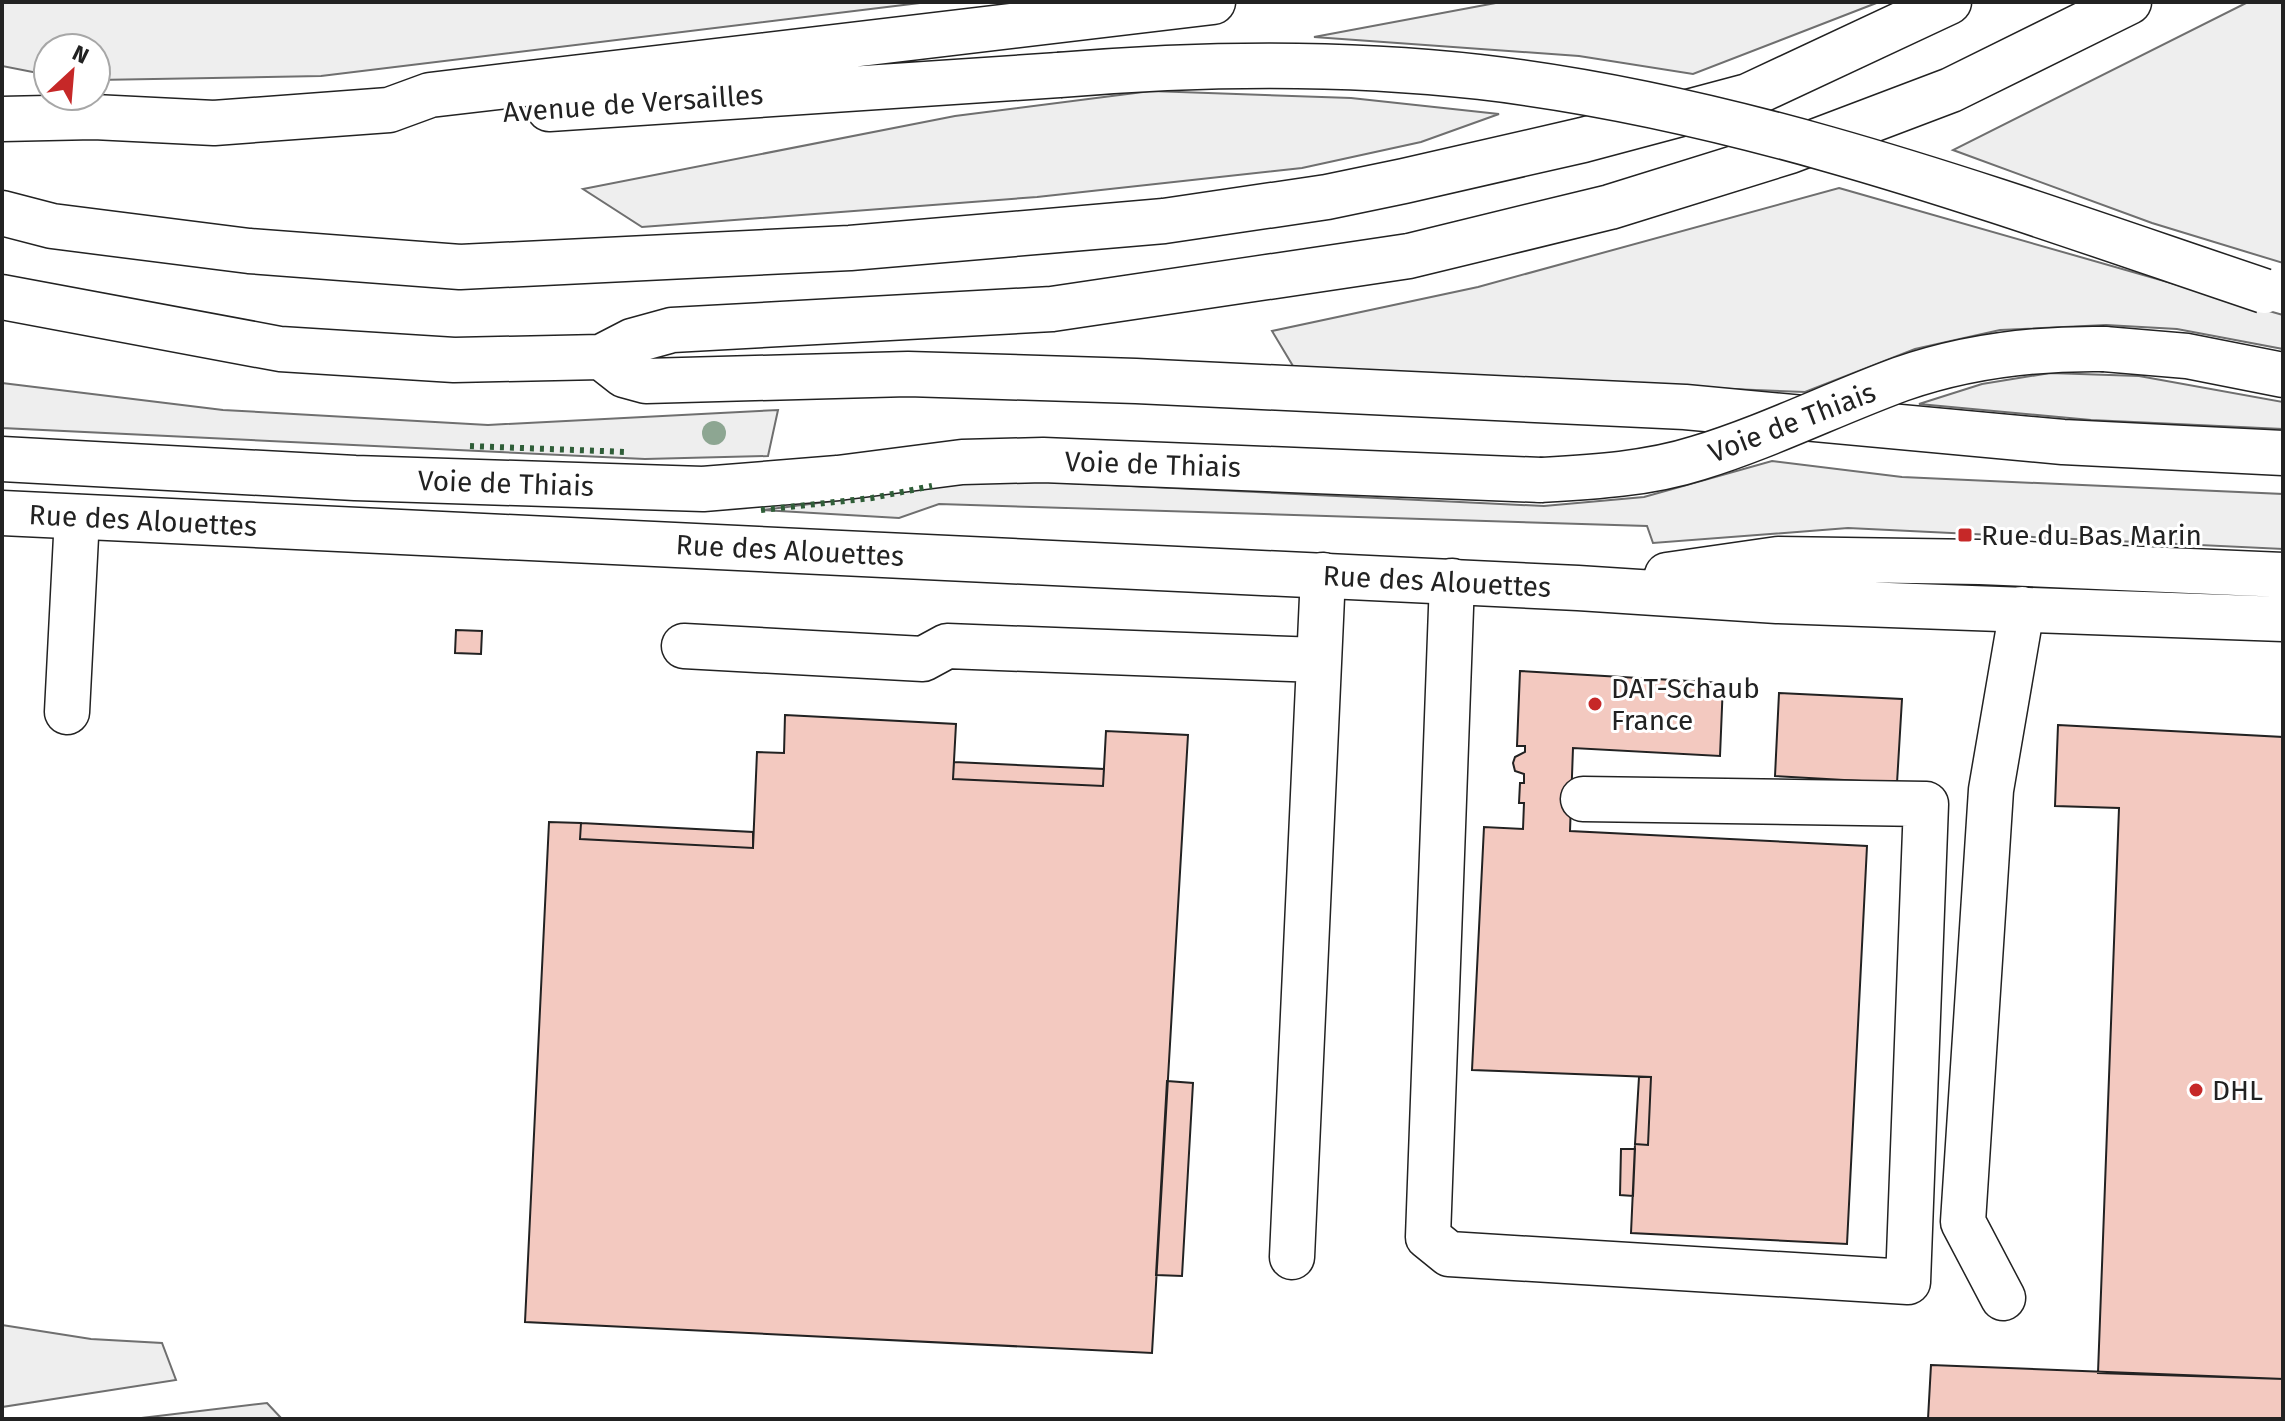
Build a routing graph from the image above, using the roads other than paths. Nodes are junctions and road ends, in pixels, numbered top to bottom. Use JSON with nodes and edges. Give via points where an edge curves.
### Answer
{"nodes":[{"id":1,"x":1213,"y":2,"type":"edge"},
{"id":2,"x":1949,"y":2,"type":"edge"},
{"id":3,"x":2129,"y":2,"type":"edge"},
{"id":4,"x":389,"y":110,"type":"junction"},
{"id":5,"x":2,"y":119,"type":"edge"},
{"id":6,"x":2,"y":213,"type":"edge"},
{"id":7,"x":2274,"y":293,"type":"edge"},
{"id":8,"x":2,"y":297,"type":"edge"},
{"id":9,"x":601,"y":357,"type":"junction"},
{"id":10,"x":2283,"y":375,"type":"edge"},
{"id":11,"x":2283,"y":453,"type":"edge"},
{"id":12,"x":2,"y":459,"type":"edge"},
{"id":13,"x":2,"y":482,"type":"edge"},
{"id":14,"x":2,"y":513,"type":"edge"},
{"id":15,"x":70,"y":516,"type":"junction"},
{"id":16,"x":1323,"y":575,"type":"junction"},
{"id":17,"x":2283,"y":575,"type":"edge"},
{"id":18,"x":1452,"y":581,"type":"junction"},
{"id":19,"x":1578,"y":588,"type":"junction"},
{"id":20,"x":2022,"y":609,"type":"junction"},
{"id":21,"x":2283,"y":619,"type":"edge"},
{"id":22,"x":684,"y":646,"type":"dead end"},
{"id":23,"x":1319,"y":660,"type":"junction"},
{"id":24,"x":67,"y":712,"type":"dead end"},
{"id":25,"x":1583,"y":799,"type":"dead end"},
{"id":26,"x":1292,"y":1257,"type":"dead end"},
{"id":27,"x":2003,"y":1298,"type":"dead end"}],
"edges":[{"from":1,"to":4,"type":"main road","via":[[430,95]]},
{"from":2,"to":6,"type":"main road","via":[[1748,96],[1404,181],[1164,221],[835,249],[460,267],[249,251],[52,226]]},
{"from":3,"to":9,"type":"main road","via":[[1951,90],[1790,151],[1610,207],[1409,256],[1052,309],[672,330]]},
{"from":4,"to":5,"type":"main road","via":[[214,123]]},
{"from":4,"to":7,"type":"main road","name":"Avenue de Versailles","bridge":true,"via":[[431,118],[1175,65],[1302,64],[1416,71],[1547,87],[1787,137]]},
{"from":8,"to":9,"type":"main road","via":[[280,349],[454,360]]},
{"from":9,"to":11,"type":"main road","via":[[624,375],[646,381],[908,374],[1136,381],[1685,407],[2063,442]]},
{"from":10,"to":12,"type":"main road","name":"Voie de Thiais","bridge":true,"via":[[2187,356],[2042,349],[1979,358],[1903,379],[1695,459],[1541,480],[1043,460],[962,462],[703,489]]},
{"from":13,"to":15,"type":"main road"},
{"from":14,"to":15,"type":"main road","name":"Rue des Alouettes"},
{"from":15,"to":16,"type":"main road","name":"Rue des Alouettes"},
{"from":15,"to":24,"type":"main road"},
{"from":16,"to":18,"type":"main road","name":"Rue des Alouettes"},
{"from":16,"to":23,"type":"main road"},
{"from":17,"to":19,"type":"main road","via":[[1778,559]]},
{"from":18,"to":19,"type":"main road","name":"Rue des Alouettes"},
{"from":18,"to":25,"type":"main road","via":[[1428,1237],[1449,1254],[1908,1282],[1926,804]]},
{"from":19,"to":20,"type":"main road"},
{"from":20,"to":21,"type":"main road"},
{"from":20,"to":27,"type":"main road","via":[[1991,790],[1963,1222]]},
{"from":22,"to":23,"type":"main road","via":[[923,659],[947,646]]},
{"from":23,"to":26,"type":"main road"}]}
